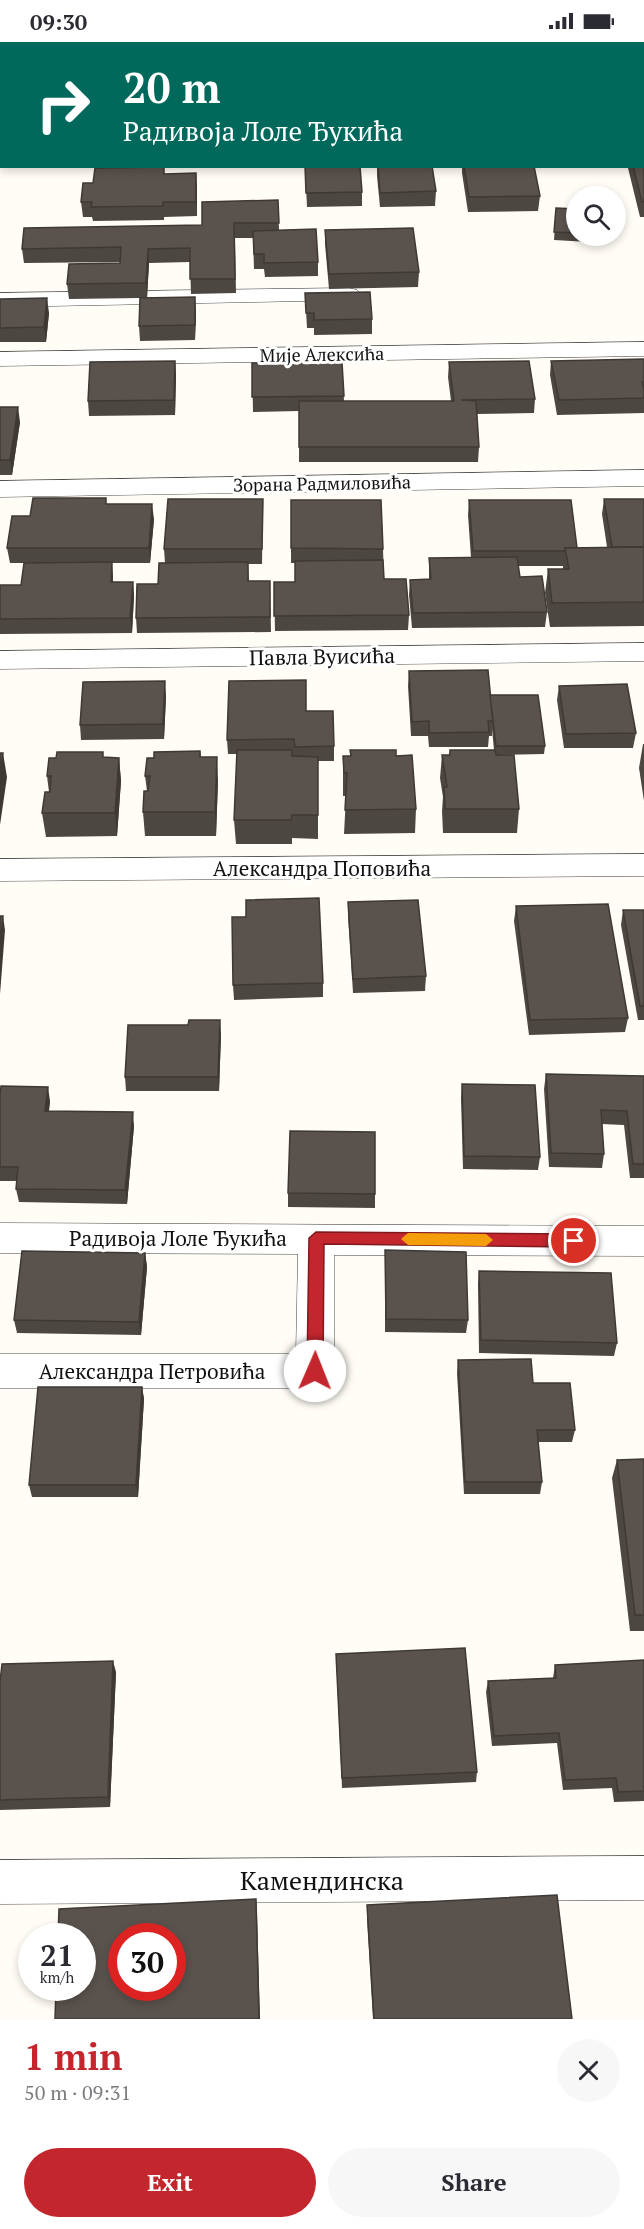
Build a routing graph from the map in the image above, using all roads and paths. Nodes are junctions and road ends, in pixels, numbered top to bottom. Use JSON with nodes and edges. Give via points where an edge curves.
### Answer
{"nodes":[{"id":1,"x":357,"y":295,"type":"edge"},
{"id":2,"x":0,"y":300,"type":"edge"},
{"id":3,"x":644,"y":350,"type":"edge"},
{"id":4,"x":0,"y":359,"type":"edge"},
{"id":5,"x":644,"y":478,"type":"edge"},
{"id":6,"x":0,"y":489,"type":"edge"},
{"id":7,"x":644,"y":652,"type":"edge"},
{"id":8,"x":0,"y":660,"type":"edge"},
{"id":9,"x":644,"y":865,"type":"edge"},
{"id":10,"x":0,"y":870,"type":"edge"},
{"id":11,"x":0,"y":1238,"type":"edge"},
{"id":12,"x":316,"y":1238,"type":"junction"},
{"id":13,"x":644,"y":1241,"type":"edge"},
{"id":14,"x":0,"y":1371,"type":"edge"},
{"id":15,"x":644,"y":1878,"type":"edge"},
{"id":16,"x":0,"y":1882,"type":"edge"}],
"edges":[{"from":1,"to":2,"type":"street"},
{"from":3,"to":4,"type":"street","name":"Мије Алексића"},
{"from":5,"to":6,"type":"street","name":"Зорана Радмиловића"},
{"from":7,"to":8,"type":"street","name":"Павла Вуисића"},
{"from":9,"to":10,"type":"street","name":"Александра Поповића"},
{"from":11,"to":12,"type":"street","name":"Радивоја Лоле Ђукића"},
{"from":12,"to":13,"type":"street","name":"Радивоја Лоле Ђукића"},
{"from":12,"to":14,"type":"street","name":"Александра Петровића","via":[[315,1371]]},
{"from":15,"to":16,"type":"street","name":"Камендинска"}]}
